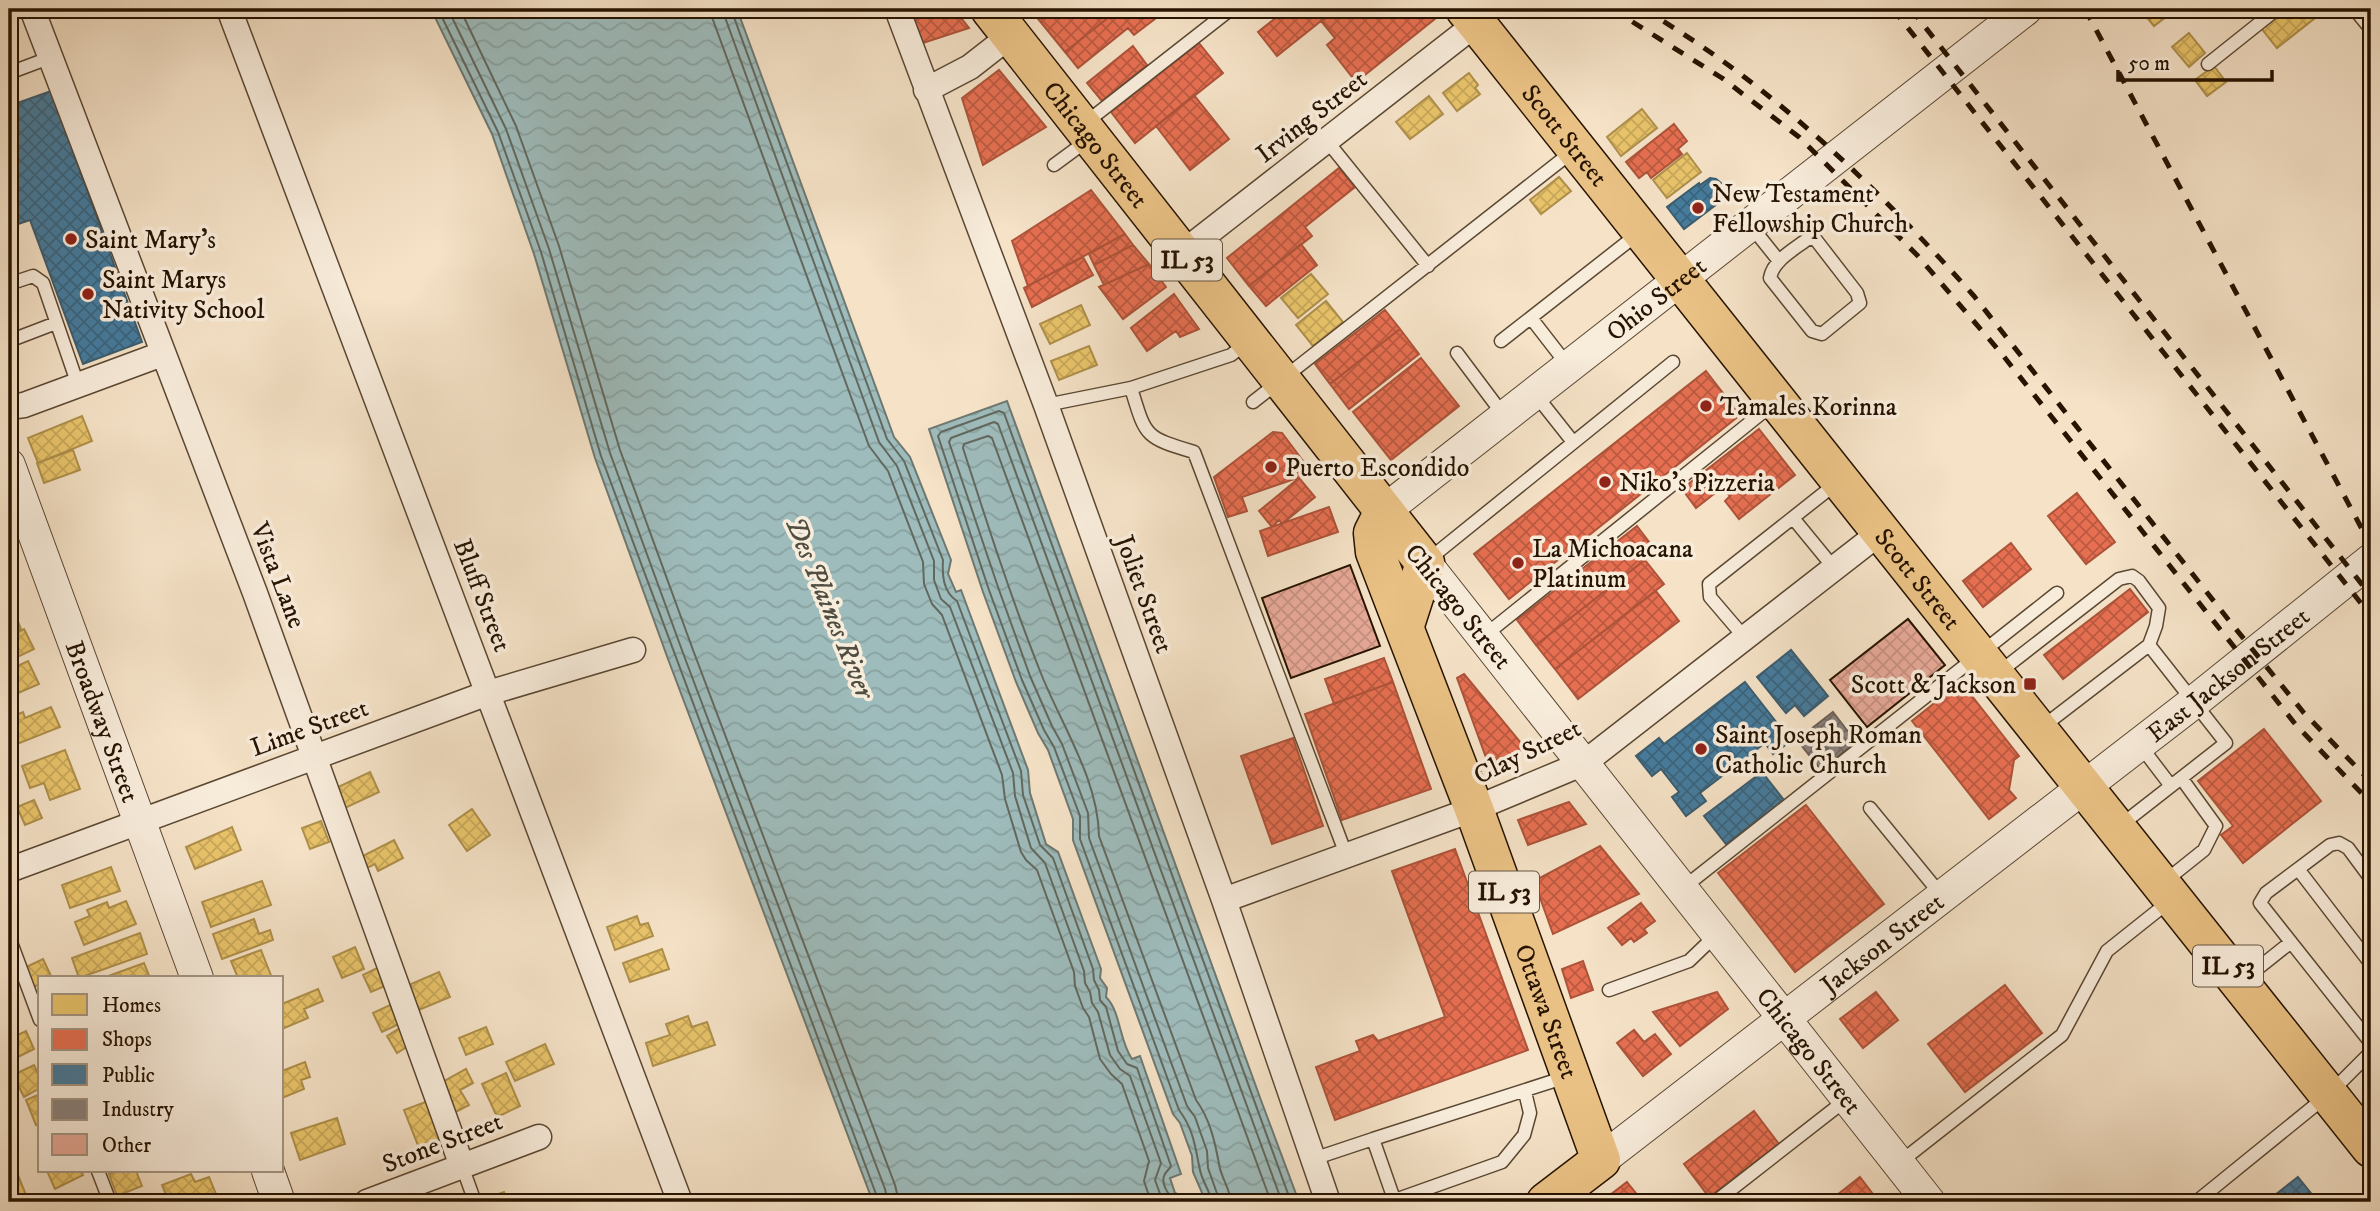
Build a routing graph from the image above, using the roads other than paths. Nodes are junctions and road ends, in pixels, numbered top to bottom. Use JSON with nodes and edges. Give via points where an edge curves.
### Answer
{"nodes":[{"id":1,"x":32,"y":9,"type":"edge"},
{"id":2,"x":229,"y":9,"type":"edge"},
{"id":3,"x":897,"y":9,"type":"edge"},
{"id":4,"x":1231,"y":9,"type":"edge"},
{"id":5,"x":2026,"y":9,"type":"edge"},
{"id":6,"x":2277,"y":9,"type":"edge"},
{"id":7,"x":2362,"y":9,"type":"edge"},
{"id":8,"x":1471,"y":16,"type":"edge"},
{"id":9,"x":2371,"y":20,"type":"edge"},
{"id":10,"x":1001,"y":22,"type":"edge"},
{"id":11,"x":49,"y":58,"type":"junction"},
{"id":12,"x":2208,"y":64,"type":"dead end"},
{"id":13,"x":9,"y":73,"type":"edge"},
{"id":14,"x":926,"y":90,"type":"junction"},
{"id":15,"x":1086,"y":132,"type":"junction"},
{"id":16,"x":1327,"y":141,"type":"junction"},
{"id":17,"x":1576,"y":148,"type":"junction"},
{"id":18,"x":1055,"y":165,"type":"dead end"},
{"id":19,"x":1751,"y":225,"type":"junction"},
{"id":20,"x":1642,"y":231,"type":"junction"},
{"id":21,"x":1181,"y":254,"type":"junction"},
{"id":22,"x":1779,"y":261,"type":"junction"},
{"id":23,"x":1428,"y":266,"type":"junction"},
{"id":24,"x":1681,"y":279,"type":"junction"},
{"id":25,"x":9,"y":284,"type":"edge"},
{"id":26,"x":1531,"y":318,"type":"junction"},
{"id":27,"x":57,"y":323,"type":"junction"},
{"id":28,"x":1252,"y":340,"type":"junction"},
{"id":29,"x":9,"y":341,"type":"edge"},
{"id":30,"x":1501,"y":341,"type":"dead end"},
{"id":31,"x":1457,"y":353,"type":"dead end"},
{"id":32,"x":162,"y":354,"type":"junction"},
{"id":33,"x":1673,"y":362,"type":"dead end"},
{"id":34,"x":1569,"y":367,"type":"junction"},
{"id":35,"x":78,"y":385,"type":"junction"},
{"id":36,"x":1131,"y":387,"type":"junction"},
{"id":37,"x":1268,"y":391,"type":"junction"},
{"id":38,"x":1535,"y":394,"type":"junction"},
{"id":39,"x":1778,"y":401,"type":"junction"},
{"id":40,"x":1046,"y":405,"type":"junction"},
{"id":41,"x":9,"y":407,"type":"edge"},
{"id":42,"x":1505,"y":417,"type":"junction"},
{"id":43,"x":1573,"y":442,"type":"junction"},
{"id":44,"x":9,"y":465,"type":"edge"},
{"id":45,"x":1841,"y":480,"type":"junction"},
{"id":46,"x":1384,"y":511,"type":"junction"},
{"id":47,"x":1793,"y":517,"type":"junction"},
{"id":48,"x":1882,"y":531,"type":"junction"},
{"id":49,"x":2371,"y":561,"type":"edge"},
{"id":50,"x":1425,"y":563,"type":"junction"},
{"id":51,"x":1834,"y":568,"type":"junction"},
{"id":52,"x":2057,"y":593,"type":"dead end"},
{"id":53,"x":1405,"y":625,"type":"junction"},
{"id":54,"x":1484,"y":636,"type":"junction"},
{"id":55,"x":1745,"y":638,"type":"junction"},
{"id":56,"x":2149,"y":645,"type":"junction"},
{"id":57,"x":633,"y":650,"type":"dead end"},
{"id":58,"x":1988,"y":664,"type":"junction"},
{"id":59,"x":488,"y":693,"type":"junction"},
{"id":60,"x":2194,"y":702,"type":"junction"},
{"id":61,"x":2039,"y":729,"type":"junction"},
{"id":62,"x":2138,"y":744,"type":"junction"},
{"id":63,"x":314,"y":756,"type":"junction"},
{"id":64,"x":1584,"y":763,"type":"junction"},
{"id":65,"x":2176,"y":783,"type":"junction"},
{"id":66,"x":2083,"y":785,"type":"junction"},
{"id":67,"x":1870,"y":808,"type":"dead end"},
{"id":68,"x":1474,"y":809,"type":"junction"},
{"id":69,"x":140,"y":822,"type":"junction"},
{"id":70,"x":2118,"y":828,"type":"junction"},
{"id":71,"x":1347,"y":857,"type":"junction"},
{"id":72,"x":2298,"y":869,"type":"junction"},
{"id":73,"x":9,"y":870,"type":"edge"},
{"id":74,"x":2371,"y":879,"type":"edge"},
{"id":75,"x":1682,"y":888,"type":"junction"},
{"id":76,"x":2168,"y":891,"type":"junction"},
{"id":77,"x":1942,"y":896,"type":"junction"},
{"id":78,"x":1224,"y":900,"type":"junction"},
{"id":79,"x":1718,"y":934,"type":"junction"},
{"id":80,"x":9,"y":937,"type":"edge"},
{"id":81,"x":2291,"y":942,"type":"junction"},
{"id":82,"x":2371,"y":964,"type":"edge"},
{"id":83,"x":196,"y":976,"type":"edge"},
{"id":84,"x":2240,"y":982,"type":"junction"},
{"id":85,"x":1609,"y":990,"type":"dead end"},
{"id":86,"x":38,"y":1015,"type":"edge"},
{"id":87,"x":1783,"y":1018,"type":"junction"},
{"id":88,"x":2371,"y":1043,"type":"edge"},
{"id":89,"x":2371,"y":1052,"type":"edge"},
{"id":90,"x":1569,"y":1076,"type":"junction"},
{"id":91,"x":1525,"y":1091,"type":"junction"},
{"id":92,"x":2329,"y":1094,"type":"junction"},
{"id":93,"x":1847,"y":1098,"type":"junction"},
{"id":94,"x":539,"y":1137,"type":"dead end"},
{"id":95,"x":1373,"y":1139,"type":"junction"},
{"id":96,"x":2371,"y":1148,"type":"edge"},
{"id":97,"x":1314,"y":1159,"type":"junction"},
{"id":98,"x":1601,"y":1160,"type":"junction"},
{"id":99,"x":1899,"y":1164,"type":"junction"},
{"id":100,"x":461,"y":1166,"type":"junction"},
{"id":101,"x":98,"y":1172,"type":"edge"},
{"id":102,"x":268,"y":1172,"type":"edge"},
{"id":103,"x":1395,"y":1201,"type":"edge"},
{"id":104,"x":110,"y":1202,"type":"edge"},
{"id":105,"x":279,"y":1202,"type":"edge"},
{"id":106,"x":367,"y":1202,"type":"edge"},
{"id":107,"x":475,"y":1202,"type":"edge"},
{"id":108,"x":680,"y":1202,"type":"edge"},
{"id":109,"x":1328,"y":1202,"type":"edge"},
{"id":110,"x":1546,"y":1202,"type":"edge"},
{"id":111,"x":1715,"y":1202,"type":"edge"},
{"id":112,"x":1929,"y":1202,"type":"edge"},
{"id":113,"x":2196,"y":1202,"type":"edge"}],
"edges":[{"from":1,"to":11,"type":"street","name":"Vista Lane"},
{"from":2,"to":59,"type":"street","name":"Bluff Street"},
{"from":3,"to":14,"type":"street","name":"Joliet Street"},
{"from":4,"to":15,"type":"lane"},
{"from":5,"to":19,"type":"street","name":"Ohio Street"},
{"from":6,"to":12,"type":"lane"},
{"from":7,"to":9,"type":"street"},
{"from":8,"to":16,"type":"street","name":"Irving Street"},
{"from":8,"to":17,"type":"main road","name":"Scott Street"},
{"from":10,"to":14,"type":"street","via":[[970,67]]},
{"from":10,"to":15,"type":"main road","name":"Chicago Street","number":"IL 53"},
{"from":11,"to":13,"type":"lane"},
{"from":11,"to":32,"type":"street","name":"Vista Lane"},
{"from":14,"to":40,"type":"street","name":"Joliet Street"},
{"from":15,"to":18,"type":"lane"},
{"from":15,"to":21,"type":"main road","name":"Chicago Street","number":"IL 53"},
{"from":16,"to":21,"type":"street","name":"Irving Street"},
{"from":16,"to":23,"type":"lane"},
{"from":17,"to":20,"type":"main road","name":"Scott Street"},
{"from":17,"to":23,"type":"lane"},
{"from":19,"to":22,"type":"lane"},
{"from":19,"to":24,"type":"street","name":"Ohio Street"},
{"from":20,"to":24,"type":"main road","name":"Scott Street"},
{"from":20,"to":26,"type":"lane"},
{"from":21,"to":28,"type":"main road","name":"Chicago Street","number":"IL 53"},
{"from":22,"to":22,"type":"lane","via":[[1770,278],[1812,331],[1822,334],[1860,303],[1816,240],[1808,238]]},
{"from":23,"to":37,"type":"lane"},
{"from":24,"to":34,"type":"street","name":"Ohio Street"},
{"from":24,"to":39,"type":"main road","name":"Scott Street"},
{"from":25,"to":27,"type":"lane","via":[[33,276],[43,283]]},
{"from":26,"to":30,"type":"lane"},
{"from":26,"to":34,"type":"lane"},
{"from":27,"to":29,"type":"lane"},
{"from":27,"to":35,"type":"lane"},
{"from":28,"to":36,"type":"lane","via":[[1231,355]]},
{"from":28,"to":37,"type":"main road","name":"Chicago Street","number":"IL 53"},
{"from":31,"to":42,"type":"lane"},
{"from":32,"to":35,"type":"street"},
{"from":32,"to":63,"type":"street","name":"Vista Lane"},
{"from":33,"to":43,"type":"lane"},
{"from":34,"to":38,"type":"street","name":"Ohio Street"},
{"from":35,"to":41,"type":"street"},
{"from":36,"to":40,"type":"lane"},
{"from":36,"to":71,"type":"lane","via":[[1142,425],[1156,441],[1194,452]]},
{"from":37,"to":46,"type":"main road","name":"Chicago Street","number":"IL 53"},
{"from":38,"to":42,"type":"street","name":"Ohio Street"},
{"from":38,"to":43,"type":"lane"},
{"from":39,"to":45,"type":"main road","name":"Scott Street"},
{"from":39,"to":54,"type":"lane"},
{"from":40,"to":78,"type":"street","name":"Joliet Street"},
{"from":42,"to":46,"type":"street","name":"Ohio Street"},
{"from":43,"to":50,"type":"lane"},
{"from":44,"to":69,"type":"street","name":"Broadway Street"},
{"from":45,"to":47,"type":"lane"},
{"from":45,"to":48,"type":"main road","name":"Scott Street"},
{"from":46,"to":50,"type":"main road","name":"Chicago Street"},
{"from":46,"to":53,"type":"main road","name":"Ottawa Street","via":[[1373,533],[1375,552]]},
{"from":47,"to":51,"type":"lane"},
{"from":47,"to":55,"type":"lane","via":[[1709,584],[1710,597]]},
{"from":48,"to":51,"type":"street","name":"Clay Street"},
{"from":48,"to":58,"type":"main road","name":"Scott Street"},
{"from":49,"to":60,"type":"street","name":"East Jackson Street"},
{"from":50,"to":53,"type":"main road"},
{"from":50,"to":54,"type":"street","name":"Chicago Street"},
{"from":51,"to":55,"type":"street","name":"Clay Street"},
{"from":52,"to":58,"type":"lane"},
{"from":53,"to":68,"type":"main road","name":"Ottawa Street","number":"IL 53"},
{"from":54,"to":64,"type":"street","name":"Chicago Street"},
{"from":55,"to":64,"type":"street","name":"Clay Street"},
{"from":56,"to":58,"type":"lane","via":[[2159,608],[2132,576],[2119,579]]},
{"from":56,"to":60,"type":"lane"},
{"from":56,"to":61,"type":"lane"},
{"from":57,"to":59,"type":"street","name":"Lime Street"},
{"from":58,"to":61,"type":"main road","name":"Scott Street"},
{"from":58,"to":75,"type":"lane"},
{"from":59,"to":63,"type":"street","name":"Lime Street"},
{"from":59,"to":108,"type":"street","name":"Bluff Street"},
{"from":60,"to":62,"type":"street","name":"East Jackson Street"},
{"from":60,"to":65,"type":"lane","via":[[2226,743]]},
{"from":61,"to":66,"type":"main road","name":"Scott Street"},
{"from":62,"to":65,"type":"lane"},
{"from":62,"to":66,"type":"street","name":"East Jackson Street"},
{"from":63,"to":69,"type":"street","name":"Lime Street"},
{"from":63,"to":100,"type":"street","name":"Vista Lane"},
{"from":64,"to":68,"type":"street","name":"Clay Street"},
{"from":64,"to":75,"type":"street","name":"Chicago Street"},
{"from":65,"to":70,"type":"lane"},
{"from":65,"to":76,"type":"lane","via":[[2216,826],[2204,850]]},
{"from":66,"to":70,"type":"main road","name":"Scott Street","number":"IL 53"},
{"from":66,"to":77,"type":"street","name":"Jackson Street"},
{"from":67,"to":77,"type":"lane"},
{"from":68,"to":71,"type":"street","name":"Clay Street"},
{"from":68,"to":90,"type":"main road","name":"Ottawa Street","number":"IL 53"},
{"from":69,"to":73,"type":"street","name":"Lime Street"},
{"from":69,"to":83,"type":"street","name":"Broadway Street"},
{"from":70,"to":76,"type":"main road","name":"Scott Street","number":"IL 53"},
{"from":71,"to":78,"type":"street","name":"Clay Street"},
{"from":72,"to":74,"type":"lane","via":[[2339,843]]},
{"from":72,"to":81,"type":"lane","via":[[2266,893],[2260,904]]},
{"from":72,"to":82,"type":"lane"},
{"from":75,"to":79,"type":"street","name":"Chicago Street"},
{"from":76,"to":84,"type":"main road","name":"Scott Street","number":"IL 53"},
{"from":76,"to":99,"type":"lane","via":[[2107,951],[2062,1035]]},
{"from":77,"to":87,"type":"street","name":"Jackson Street"},
{"from":78,"to":97,"type":"street","name":"Joliet Street"},
{"from":79,"to":85,"type":"lane","via":[[1689,961]]},
{"from":79,"to":87,"type":"street","name":"Chicago Street"},
{"from":80,"to":86,"type":"lane"},
{"from":81,"to":84,"type":"lane"},
{"from":81,"to":88,"type":"lane"},
{"from":84,"to":92,"type":"main road","name":"Scott Street","number":"IL 53"},
{"from":87,"to":93,"type":"street","name":"Chicago Street"},
{"from":87,"to":98,"type":"street","name":"Jackson Street"},
{"from":89,"to":92,"type":"lane"},
{"from":90,"to":91,"type":"lane"},
{"from":90,"to":98,"type":"main road","name":"Ottawa Street","number":"IL 53"},
{"from":91,"to":95,"type":"lane"},
{"from":91,"to":103,"type":"lane","via":[[1530,1113],[1524,1135],[1502,1162]]},
{"from":92,"to":96,"type":"main road","name":"Scott Street","number":"IL 53"},
{"from":92,"to":113,"type":"lane"},
{"from":93,"to":99,"type":"street","name":"Chicago Street"},
{"from":93,"to":111,"type":"lane"},
{"from":94,"to":100,"type":"street","name":"Stone Street"},
{"from":95,"to":97,"type":"lane"},
{"from":95,"to":103,"type":"lane"},
{"from":97,"to":109,"type":"street","name":"Joliet Street"},
{"from":98,"to":110,"type":"main road","name":"Jackson Street"},
{"from":99,"to":112,"type":"street","name":"Chicago Street"},
{"from":100,"to":106,"type":"street","name":"Stone Street"},
{"from":100,"to":107,"type":"lane"},
{"from":101,"to":104,"type":"lane"},
{"from":102,"to":105,"type":"street"}]}
